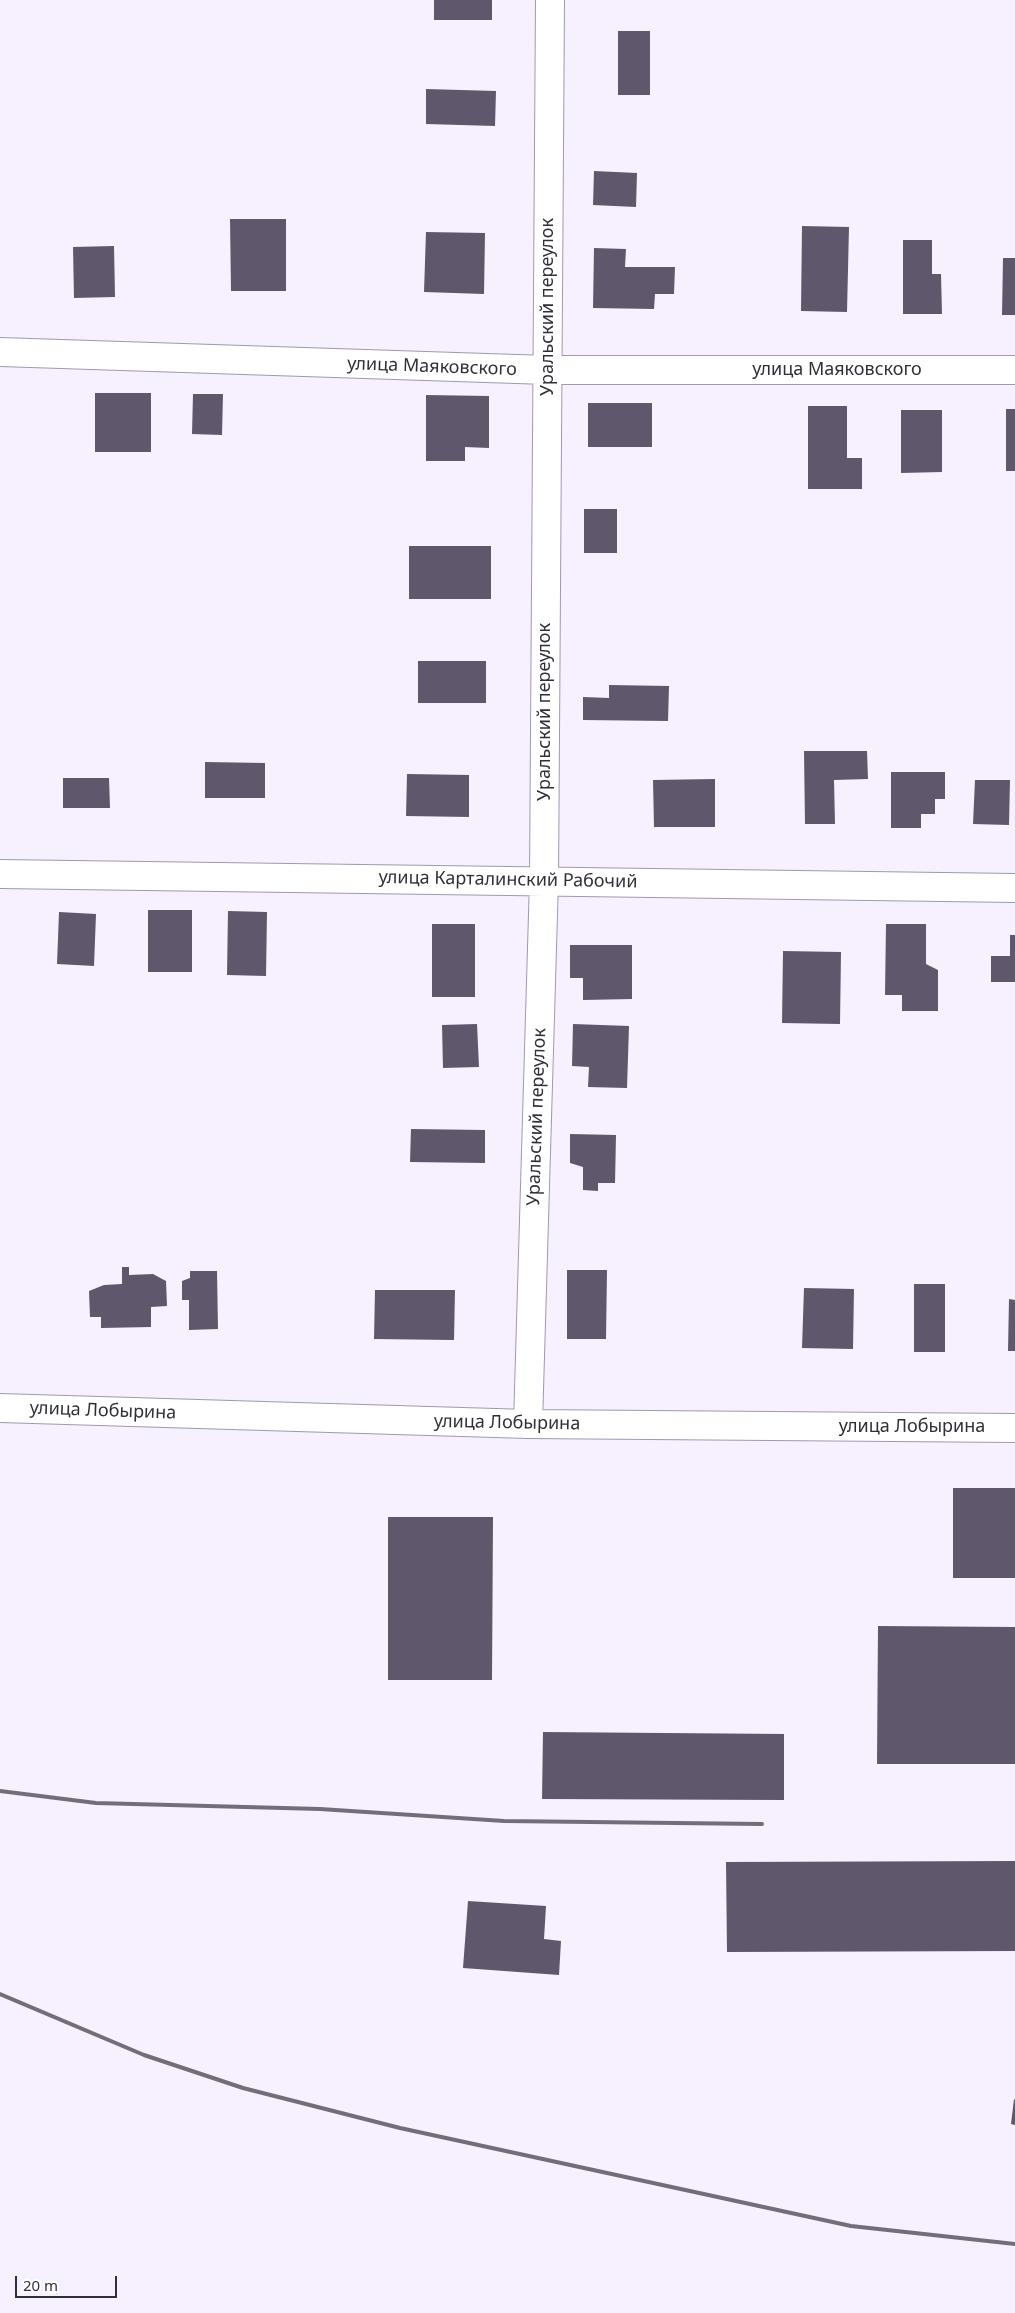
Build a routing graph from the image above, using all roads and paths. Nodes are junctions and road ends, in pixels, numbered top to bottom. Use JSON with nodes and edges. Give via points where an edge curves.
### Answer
{"nodes":[{"id":1,"x":550,"y":0,"type":"edge"},
{"id":2,"x":0,"y":352,"type":"edge"},
{"id":3,"x":547,"y":370,"type":"junction"},
{"id":4,"x":1015,"y":370,"type":"edge"},
{"id":5,"x":0,"y":874,"type":"edge"},
{"id":6,"x":544,"y":880,"type":"junction"},
{"id":7,"x":1015,"y":888,"type":"edge"},
{"id":8,"x":0,"y":1408,"type":"edge"},
{"id":9,"x":528,"y":1424,"type":"junction"},
{"id":10,"x":1015,"y":1428,"type":"edge"}],
"edges":[{"from":1,"to":3,"type":"street","name":"Уральский переулок"},
{"from":2,"to":3,"type":"street","name":"улица Маяковского"},
{"from":3,"to":4,"type":"street","name":"улица Маяковского"},
{"from":3,"to":6,"type":"street","name":"Уральский переулок"},
{"from":5,"to":6,"type":"street","name":"улица Карталинский Рабочий"},
{"from":6,"to":7,"type":"street","name":"улица Карталинский Рабочий"},
{"from":6,"to":9,"type":"street","name":"Уральский переулок"},
{"from":8,"to":9,"type":"street","name":"улица Лобырина"},
{"from":9,"to":10,"type":"street","name":"улица Лобырина"}]}
